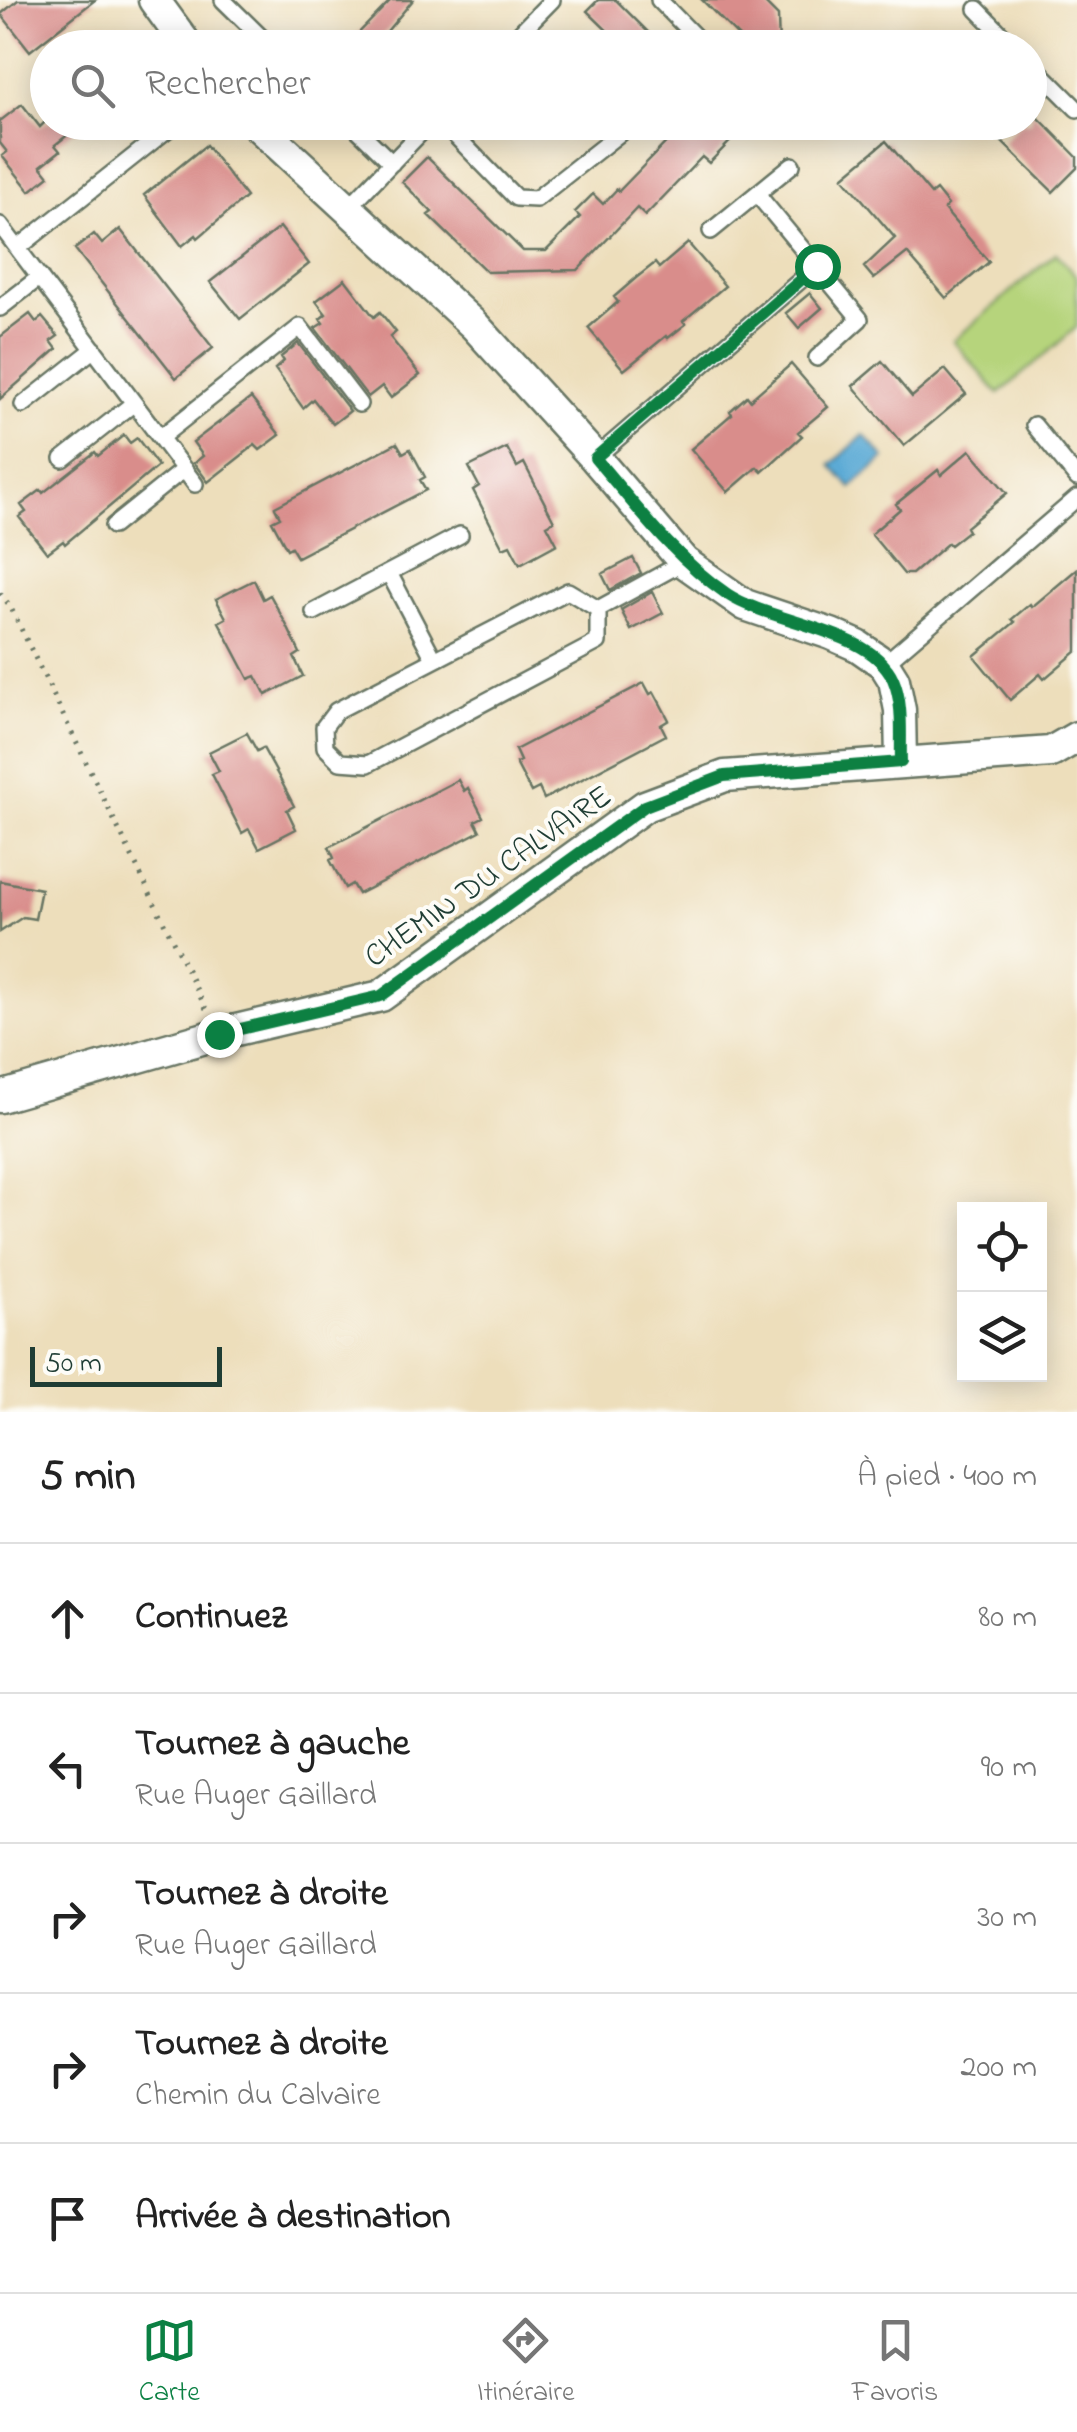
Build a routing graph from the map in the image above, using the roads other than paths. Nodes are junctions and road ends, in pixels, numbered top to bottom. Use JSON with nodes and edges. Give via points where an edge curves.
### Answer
{"nodes":[{"id":1,"x":154,"y":0,"type":"edge"},
{"id":2,"x":223,"y":0,"type":"edge"},
{"id":3,"x":552,"y":0,"type":"edge"},
{"id":4,"x":659,"y":0,"type":"edge"},
{"id":5,"x":976,"y":8,"type":"dead end"},
{"id":6,"x":176,"y":30,"type":"edge"},
{"id":7,"x":254,"y":30,"type":"edge"},
{"id":8,"x":523,"y":30,"type":"edge"},
{"id":9,"x":688,"y":30,"type":"edge"},
{"id":10,"x":997,"y":30,"type":"edge"},
{"id":11,"x":1047,"y":79,"type":"edge"},
{"id":12,"x":1077,"y":110,"type":"edge"},
{"id":13,"x":154,"y":140,"type":"edge"},
{"id":14,"x":273,"y":140,"type":"edge"},
{"id":15,"x":368,"y":140,"type":"edge"},
{"id":16,"x":414,"y":140,"type":"edge"},
{"id":17,"x":460,"y":140,"type":"edge"},
{"id":18,"x":611,"y":140,"type":"edge"},
{"id":19,"x":392,"y":163,"type":"junction"},
{"id":20,"x":792,"y":165,"type":"dead end"},
{"id":21,"x":757,"y":194,"type":"junction"},
{"id":22,"x":346,"y":210,"type":"junction"},
{"id":23,"x":0,"y":225,"type":"edge"},
{"id":24,"x":711,"y":232,"type":"dead end"},
{"id":25,"x":18,"y":248,"type":"junction"},
{"id":26,"x":817,"y":266,"type":"junction"},
{"id":27,"x":40,"y":277,"type":"junction"},
{"id":28,"x":0,"y":308,"type":"edge"},
{"id":29,"x":94,"y":348,"type":"junction"},
{"id":30,"x":818,"y":358,"type":"dead end"},
{"id":31,"x":134,"y":403,"type":"junction"},
{"id":32,"x":359,"y":404,"type":"dead end"},
{"id":33,"x":23,"y":405,"type":"dead end"},
{"id":34,"x":1034,"y":425,"type":"dead end"},
{"id":35,"x":161,"y":437,"type":"junction"},
{"id":36,"x":63,"y":458,"type":"dead end"},
{"id":37,"x":595,"y":458,"type":"junction"},
{"id":38,"x":184,"y":469,"type":"junction"},
{"id":39,"x":1077,"y":478,"type":"edge"},
{"id":40,"x":195,"y":484,"type":"dead end"},
{"id":41,"x":1077,"y":498,"type":"edge"},
{"id":42,"x":112,"y":526,"type":"dead end"},
{"id":43,"x":460,"y":535,"type":"dead end"},
{"id":44,"x":684,"y":562,"type":"junction"},
{"id":45,"x":389,"y":573,"type":"junction"},
{"id":46,"x":598,"y":609,"type":"junction"},
{"id":47,"x":314,"y":612,"type":"dead end"},
{"id":48,"x":434,"y":659,"type":"junction"},
{"id":49,"x":884,"y":664,"type":"junction"},
{"id":50,"x":1077,"y":738,"type":"edge"},
{"id":51,"x":901,"y":762,"type":"junction"},
{"id":52,"x":0,"y":1097,"type":"edge"}],
"edges":[{"from":1,"to":6,"type":"street"},
{"from":2,"to":7,"type":"lane"},
{"from":3,"to":8,"type":"lane"},
{"from":4,"to":9,"type":"lane"},
{"from":5,"to":10,"type":"lane"},
{"from":11,"to":12,"type":"lane"},
{"from":13,"to":25,"type":"lane"},
{"from":14,"to":22,"type":"street"},
{"from":15,"to":19,"type":"lane"},
{"from":16,"to":19,"type":"lane"},
{"from":17,"to":18,"type":"lane","via":[[516,198],[536,198]]},
{"from":19,"to":22,"type":"lane"},
{"from":20,"to":21,"type":"lane"},
{"from":21,"to":24,"type":"lane"},
{"from":21,"to":26,"type":"lane"},
{"from":22,"to":37,"type":"street","via":[[475,326]]},
{"from":23,"to":25,"type":"lane"},
{"from":25,"to":27,"type":"lane"},
{"from":26,"to":30,"type":"lane","via":[[860,319]]},
{"from":26,"to":37,"type":"lane"},
{"from":27,"to":28,"type":"lane"},
{"from":27,"to":29,"type":"lane"},
{"from":29,"to":31,"type":"lane"},
{"from":29,"to":33,"type":"lane"},
{"from":31,"to":35,"type":"lane"},
{"from":31,"to":36,"type":"lane"},
{"from":32,"to":35,"type":"lane","via":[[300,326]]},
{"from":34,"to":39,"type":"lane"},
{"from":35,"to":38,"type":"lane"},
{"from":37,"to":44,"type":"street"},
{"from":38,"to":40,"type":"lane"},
{"from":38,"to":42,"type":"lane"},
{"from":41,"to":49,"type":"lane"},
{"from":43,"to":45,"type":"lane"},
{"from":44,"to":46,"type":"lane"},
{"from":44,"to":49,"type":"street","via":[[744,606],[831,634]]},
{"from":45,"to":47,"type":"lane"},
{"from":45,"to":48,"type":"lane"},
{"from":46,"to":48,"type":"lane","via":[[568,591]]},
{"from":46,"to":48,"type":"lane","via":[[598,642],[368,764],[340,762],[326,747],[324,727],[336,712]]},
{"from":49,"to":51,"type":"street","via":[[900,710]]},
{"from":50,"to":51,"type":"street","name":"CHEMIN DU CALVAIRE","via":[[1051,752]]},
{"from":51,"to":52,"type":"street","name":"CHEMIN DU CALVAIRE","via":[[724,776],[645,806],[381,996]]}]}
